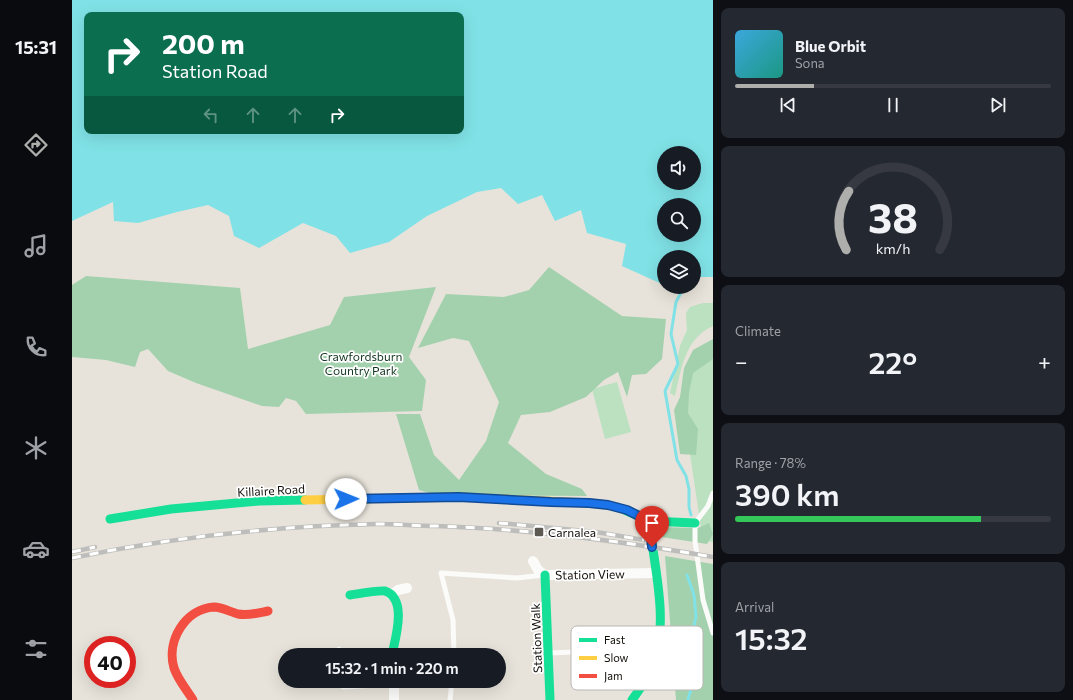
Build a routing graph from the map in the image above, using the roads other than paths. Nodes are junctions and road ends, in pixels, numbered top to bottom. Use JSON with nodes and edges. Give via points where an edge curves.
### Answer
{"nodes":[{"id":1,"x":713,"y":493,"type":"edge"},
{"id":2,"x":110,"y":519,"type":"dead end"},
{"id":3,"x":649,"y":521,"type":"junction"},
{"id":4,"x":695,"y":523,"type":"junction"},
{"id":5,"x":533,"y":561,"type":"dead end"},
{"id":6,"x":655,"y":573,"type":"junction"},
{"id":7,"x":545,"y":575,"type":"junction"},
{"id":8,"x":407,"y":588,"type":"dead end"},
{"id":9,"x":350,"y":595,"type":"dead end"},
{"id":10,"x":392,"y":595,"type":"junction"},
{"id":11,"x":268,"y":610,"type":"dead end"},
{"id":12,"x":659,"y":626,"type":"edge"},
{"id":13,"x":713,"y":633,"type":"edge"},
{"id":14,"x":393,"y":648,"type":"edge"},
{"id":15,"x":454,"y":648,"type":"edge"},
{"id":16,"x":571,"y":652,"type":"edge"},
{"id":17,"x":548,"y":653,"type":"junction"},
{"id":18,"x":394,"y":688,"type":"edge"},
{"id":19,"x":451,"y":688,"type":"edge"},
{"id":20,"x":639,"y":690,"type":"edge"},
{"id":21,"x":193,"y":700,"type":"edge"},
{"id":22,"x":394,"y":700,"type":"edge"},
{"id":23,"x":450,"y":700,"type":"edge"},
{"id":24,"x":550,"y":700,"type":"edge"},
{"id":25,"x":632,"y":700,"type":"edge"}],
"edges":[{"from":1,"to":4,"type":"lane","via":[[708,506]]},
{"from":2,"to":3,"type":"street","name":"Killaire Road","via":[[171,509],[259,501],[459,497],[608,505],[627,510]]},
{"from":3,"to":4,"type":"street","name":"Killaire Road"},
{"from":3,"to":6,"type":"street"},
{"from":4,"to":13,"type":"lane","via":[[703,600]]},
{"from":5,"to":7,"type":"street","name":"Station View","via":[[538,570]]},
{"from":6,"to":7,"type":"street","name":"Station View"},
{"from":6,"to":12,"type":"street"},
{"from":7,"to":15,"type":"lane","via":[[516,578],[441,573],[453,620]]},
{"from":7,"to":17,"type":"street","name":"Station Walk"},
{"from":8,"to":10,"type":"street"},
{"from":9,"to":10,"type":"street","via":[[384,591]]},
{"from":10,"to":14,"type":"street","via":[[397,602],[398,611]]},
{"from":11,"to":21,"type":"street","via":[[251,616],[220,608],[206,608],[192,615],[181,626],[174,640],[173,661],[177,674]]},
{"from":16,"to":17,"type":"lane"},
{"from":17,"to":24,"type":"street","name":"Station Walk"},
{"from":18,"to":22,"type":"street"},
{"from":19,"to":23,"type":"lane"},
{"from":20,"to":25,"type":"street"}]}
